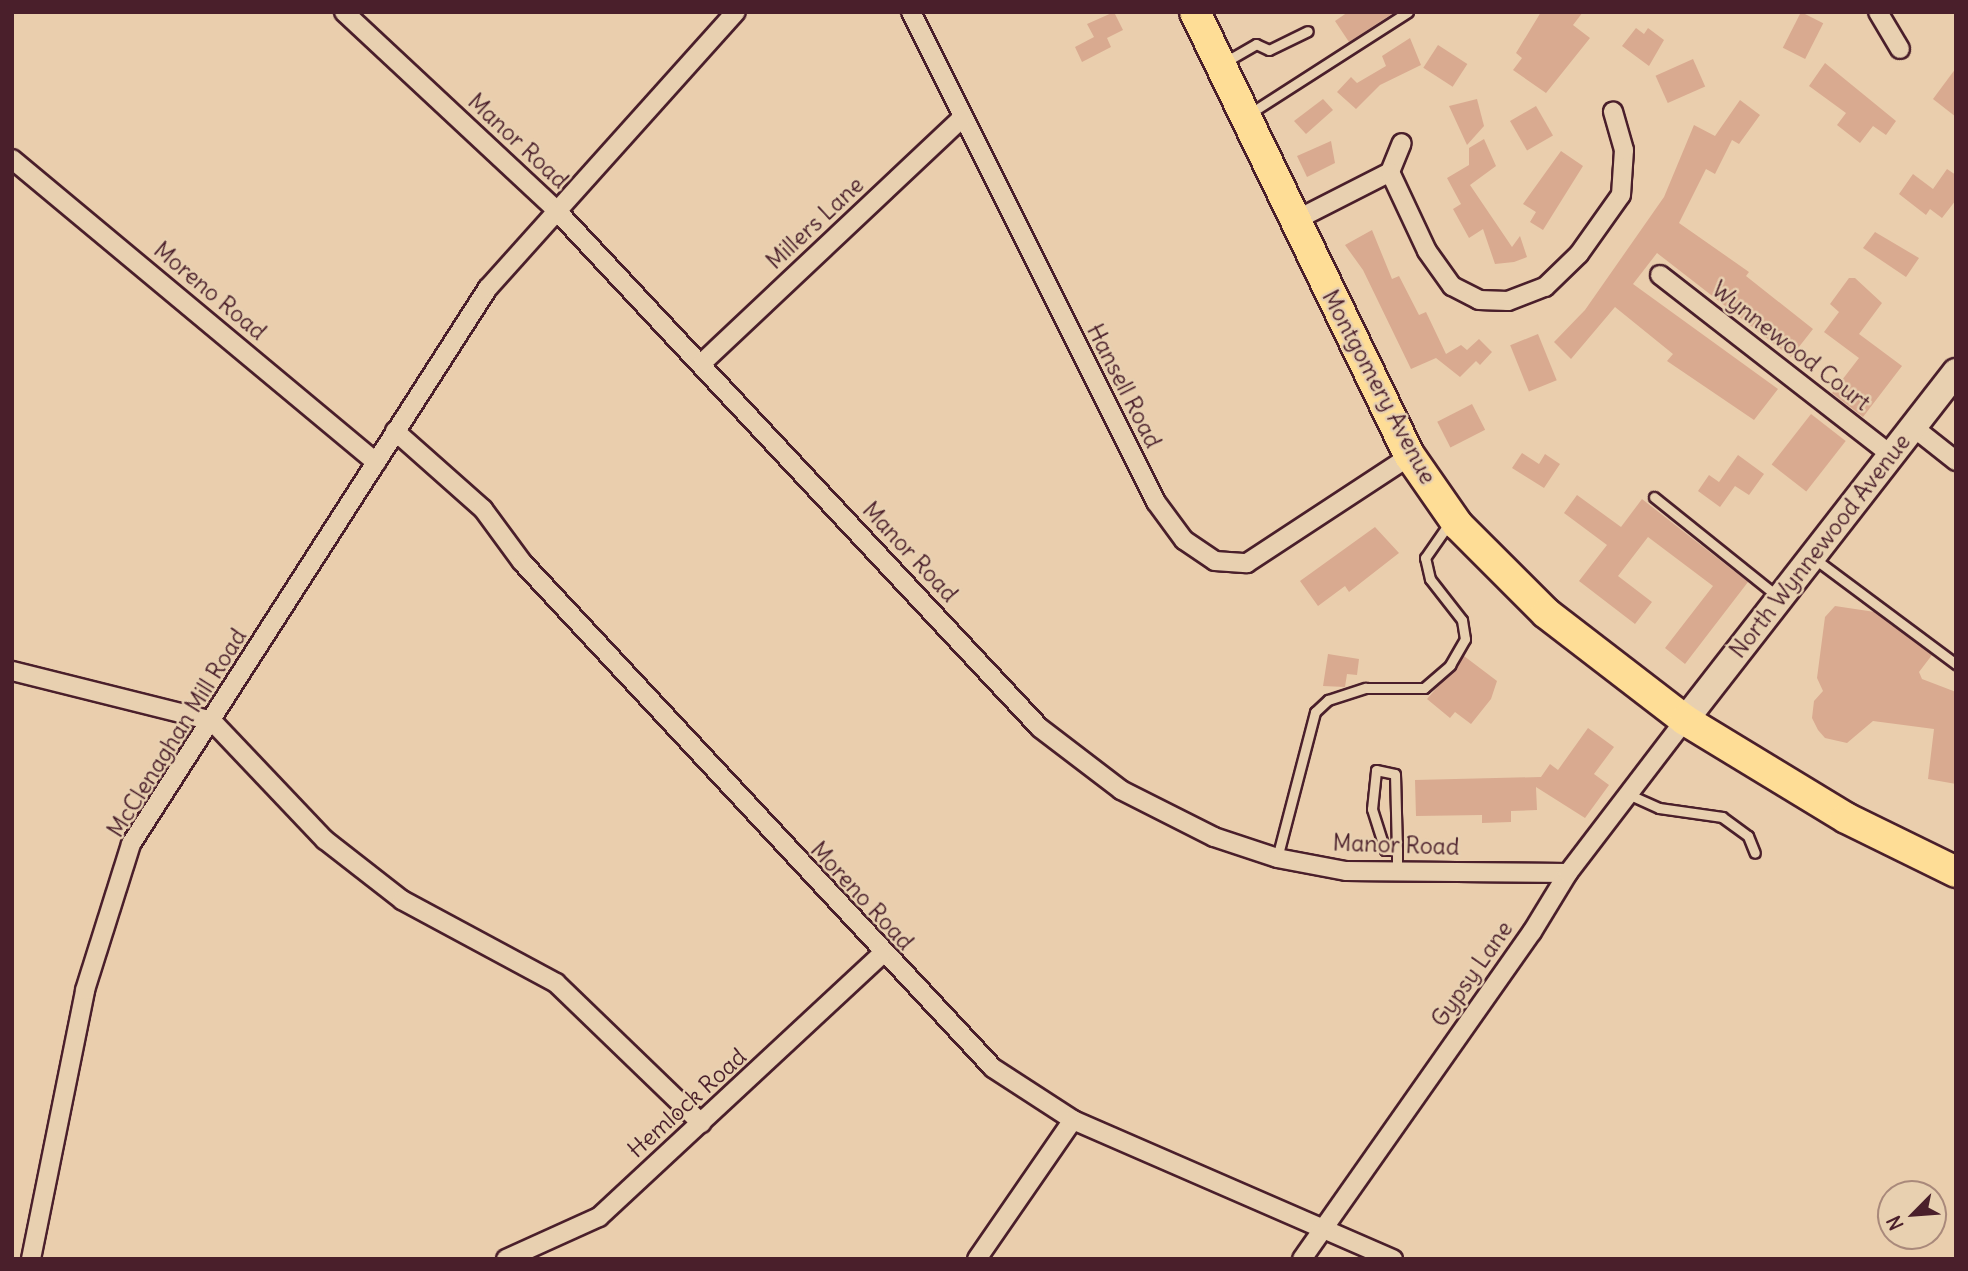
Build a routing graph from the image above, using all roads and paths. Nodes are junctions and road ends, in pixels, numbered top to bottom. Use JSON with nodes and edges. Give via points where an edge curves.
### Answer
{"nodes":[{"id":1,"x":344,"y":12,"type":"edge"},
{"id":2,"x":736,"y":12,"type":"edge"},
{"id":3,"x":911,"y":12,"type":"edge"},
{"id":4,"x":1195,"y":12,"type":"edge"},
{"id":5,"x":1408,"y":12,"type":"edge"},
{"id":6,"x":1878,"y":12,"type":"edge"},
{"id":7,"x":1308,"y":30,"type":"dead end"},
{"id":8,"x":1900,"y":49,"type":"dead end"},
{"id":9,"x":1220,"y":64,"type":"junction"},
{"id":10,"x":1613,"y":112,"type":"dead end"},
{"id":11,"x":1244,"y":117,"type":"junction"},
{"id":12,"x":962,"y":118,"type":"junction"},
{"id":13,"x":1402,"y":143,"type":"dead end"},
{"id":14,"x":12,"y":159,"type":"edge"},
{"id":15,"x":1390,"y":172,"type":"junction"},
{"id":16,"x":555,"y":209,"type":"junction"},
{"id":17,"x":1294,"y":221,"type":"junction"},
{"id":18,"x":1660,"y":275,"type":"dead end"},
{"id":19,"x":701,"y":364,"type":"junction"},
{"id":20,"x":1956,"y":372,"type":"edge"},
{"id":21,"x":1913,"y":427,"type":"junction"},
{"id":22,"x":395,"y":431,"type":"junction"},
{"id":23,"x":1891,"y":455,"type":"junction"},
{"id":24,"x":1410,"y":456,"type":"junction"},
{"id":25,"x":1956,"y":461,"type":"edge"},
{"id":26,"x":376,"y":462,"type":"junction"},
{"id":27,"x":1654,"y":497,"type":"dead end"},
{"id":28,"x":1454,"y":519,"type":"junction"},
{"id":29,"x":1811,"y":556,"type":"junction"},
{"id":30,"x":1779,"y":597,"type":"junction"},
{"id":31,"x":1956,"y":664,"type":"edge"},
{"id":32,"x":12,"y":671,"type":"edge"},
{"id":33,"x":1685,"y":720,"type":"junction"},
{"id":34,"x":212,"y":721,"type":"junction"},
{"id":35,"x":1630,"y":795,"type":"junction"},
{"id":36,"x":1397,"y":850,"type":"junction"},
{"id":37,"x":1755,"y":853,"type":"dead end"},
{"id":38,"x":1277,"y":858,"type":"junction"},
{"id":39,"x":1397,"y":872,"type":"junction"},
{"id":40,"x":1956,"y":872,"type":"edge"},
{"id":41,"x":1568,"y":873,"type":"junction"},
{"id":42,"x":882,"y":954,"type":"junction"},
{"id":43,"x":1073,"y":1120,"type":"junction"},
{"id":44,"x":701,"y":1123,"type":"junction"},
{"id":45,"x":1325,"y":1226,"type":"junction"},
{"id":46,"x":31,"y":1259,"type":"edge"},
{"id":47,"x":506,"y":1259,"type":"edge"},
{"id":48,"x":977,"y":1259,"type":"edge"},
{"id":49,"x":1302,"y":1259,"type":"edge"},
{"id":50,"x":1393,"y":1259,"type":"edge"}],
"edges":[{"from":1,"to":16,"type":"street","name":"Manor Road"},
{"from":2,"to":16,"type":"street"},
{"from":3,"to":12,"type":"street","name":"Hansell Road"},
{"from":4,"to":9,"type":"main road","name":"Montgomery Avenue"},
{"from":5,"to":11,"type":"lane"},
{"from":6,"to":8,"type":"street"},
{"from":7,"to":9,"type":"lane","via":[[1269,50],[1256,44]]},
{"from":9,"to":11,"type":"main road","name":"Montgomery Avenue"},
{"from":10,"to":15,"type":"street","via":[[1624,150],[1621,195],[1578,254],[1545,287],[1508,301],[1479,300],[1452,286],[1427,251]]},
{"from":11,"to":17,"type":"main road","name":"Montgomery Avenue"},
{"from":12,"to":19,"type":"street","name":"Millers Lane"},
{"from":12,"to":24,"type":"street","name":"Hansell Road","via":[[1156,502],[1184,540],[1215,561],[1247,563]]},
{"from":13,"to":15,"type":"street"},
{"from":14,"to":26,"type":"street","name":"Moreno Road"},
{"from":15,"to":17,"type":"street"},
{"from":16,"to":19,"type":"street","name":"Manor Road"},
{"from":16,"to":22,"type":"street","via":[[488,288]]},
{"from":17,"to":24,"type":"main road","name":"Montgomery Avenue"},
{"from":18,"to":23,"type":"street","name":"Wynnewood Court"},
{"from":19,"to":38,"type":"street","name":"Manor Road","via":[[1040,728],[1121,790],[1214,837]]},
{"from":20,"to":21,"type":"street","name":"North Wynnewood Avenue"},
{"from":21,"to":23,"type":"street","name":"North Wynnewood Avenue"},
{"from":21,"to":25,"type":"street"},
{"from":22,"to":26,"type":"street","name":"McClenaghan Mill Road"},
{"from":22,"to":42,"type":"street","name":"Moreno Road","via":[[483,509],[522,562]]},
{"from":23,"to":29,"type":"street","name":"North Wynnewood Avenue"},
{"from":24,"to":28,"type":"main road","name":"Montgomery Avenue"},
{"from":26,"to":34,"type":"street","name":"McClenaghan Mill Road"},
{"from":27,"to":30,"type":"lane"},
{"from":28,"to":33,"type":"main road","name":"Montgomery Avenue","via":[[1546,613]]},
{"from":28,"to":38,"type":"lane","via":[[1425,558],[1430,579],[1462,620],[1465,639],[1450,665],[1424,688],[1366,688],[1328,700],[1315,712]]},
{"from":29,"to":30,"type":"street","name":"North Wynnewood Avenue"},
{"from":29,"to":31,"type":"lane"},
{"from":30,"to":33,"type":"street","name":"North Wynnewood Avenue"},
{"from":32,"to":34,"type":"street"},
{"from":33,"to":35,"type":"street","name":"Gypsy Lane"},
{"from":33,"to":40,"type":"main road","name":"Montgomery Avenue","via":[[1846,818]]},
{"from":34,"to":44,"type":"street","via":[[325,840],[402,900],[556,983]]},
{"from":34,"to":46,"type":"street","name":"McClenaghan Mill Road","via":[[131,844],[85,990]]},
{"from":35,"to":37,"type":"lane","via":[[1659,808],[1722,817],[1748,836]]},
{"from":35,"to":41,"type":"street","name":"Gypsy Lane"},
{"from":36,"to":36,"type":"lane","via":[[1395,774],[1376,770],[1373,809],[1385,850]]},
{"from":36,"to":39,"type":"lane"},
{"from":38,"to":39,"type":"street","name":"Manor Road","via":[[1346,871]]},
{"from":39,"to":41,"type":"street","name":"Manor Road"},
{"from":41,"to":45,"type":"street","name":"Gypsy Lane","via":[[1532,932]]},
{"from":42,"to":43,"type":"street","name":"Moreno Road","via":[[993,1068]]},
{"from":42,"to":44,"type":"street","name":"Hemlock Road"},
{"from":43,"to":45,"type":"street","name":"Moreno Road"},
{"from":43,"to":48,"type":"street"},
{"from":44,"to":47,"type":"street","name":"Hemlock Road","via":[[599,1217]]},
{"from":45,"to":49,"type":"street","name":"Gypsy Lane"},
{"from":45,"to":50,"type":"street","name":"Moreno Road"}]}
